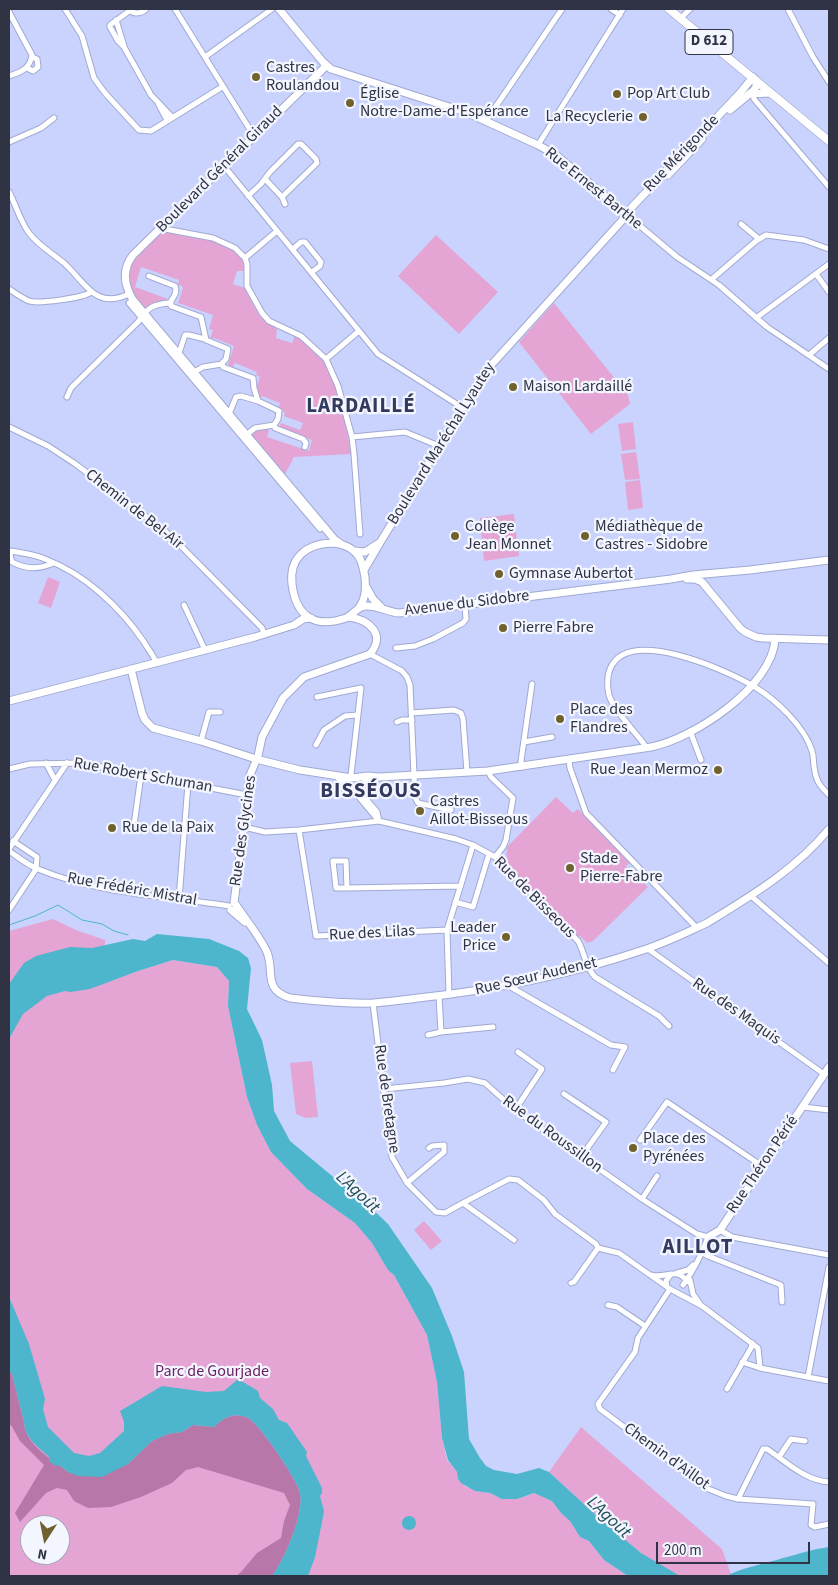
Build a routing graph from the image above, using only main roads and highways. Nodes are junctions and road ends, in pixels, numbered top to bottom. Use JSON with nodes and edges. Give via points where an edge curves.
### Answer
{"nodes":[{"id":1,"x":670,"y":9,"type":"edge"},
{"id":2,"x":828,"y":138,"type":"edge"}],
"edges":[{"from":1,"to":2,"type":"main road","number":"D 612"}]}
